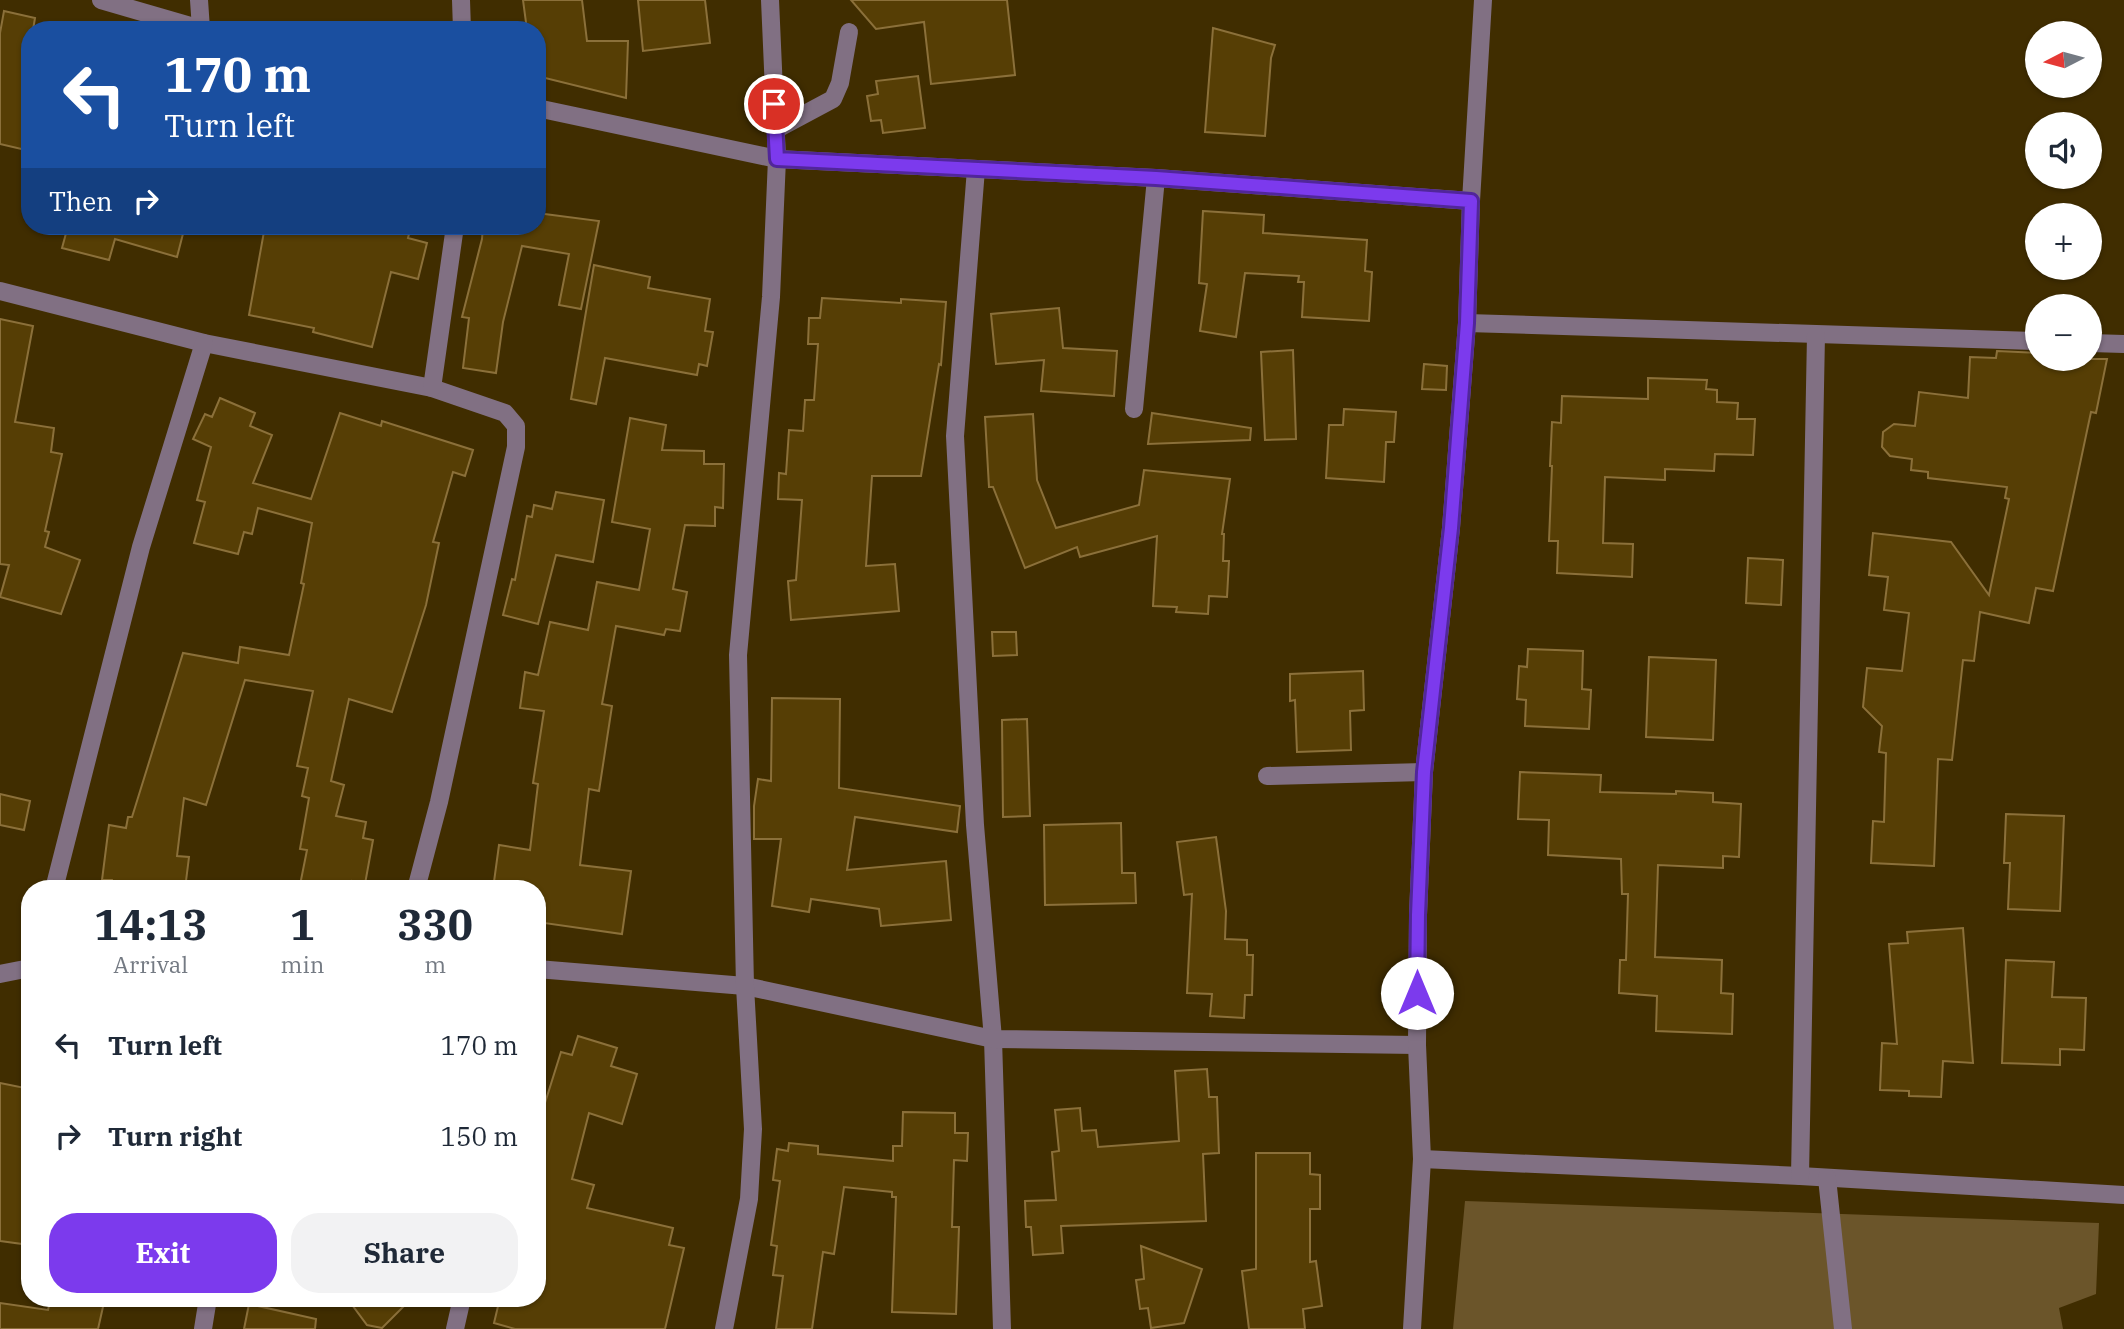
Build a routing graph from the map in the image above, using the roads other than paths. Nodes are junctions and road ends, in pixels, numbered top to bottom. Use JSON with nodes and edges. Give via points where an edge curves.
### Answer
{"nodes":[{"id":1,"x":101,"y":0,"type":"edge"},
{"id":2,"x":199,"y":0,"type":"edge"},
{"id":3,"x":461,"y":0,"type":"edge"},
{"id":4,"x":770,"y":0,"type":"edge"},
{"id":5,"x":1483,"y":0,"type":"edge"},
{"id":6,"x":175,"y":21,"type":"edge"},
{"id":7,"x":202,"y":21,"type":"edge"},
{"id":8,"x":462,"y":21,"type":"edge"},
{"id":9,"x":849,"y":32,"type":"dead end"},
{"id":10,"x":546,"y":110,"type":"edge"},
{"id":11,"x":775,"y":130,"type":"junction"},
{"id":12,"x":777,"y":159,"type":"junction"},
{"id":13,"x":976,"y":169,"type":"junction"},
{"id":14,"x":1156,"y":178,"type":"junction"},
{"id":15,"x":1471,"y":201,"type":"junction"},
{"id":16,"x":454,"y":235,"type":"edge"},
{"id":17,"x":0,"y":291,"type":"edge"},
{"id":18,"x":1467,"y":323,"type":"junction"},
{"id":19,"x":1816,"y":335,"type":"junction"},
{"id":20,"x":2025,"y":341,"type":"edge"},
{"id":21,"x":204,"y":343,"type":"junction"},
{"id":22,"x":2102,"y":343,"type":"edge"},
{"id":23,"x":2124,"y":344,"type":"edge"},
{"id":24,"x":432,"y":388,"type":"junction"},
{"id":25,"x":1134,"y":409,"type":"dead end"},
{"id":26,"x":1424,"y":772,"type":"junction"},
{"id":27,"x":1267,"y":776,"type":"dead end"},
{"id":28,"x":56,"y":880,"type":"edge"},
{"id":29,"x":418,"y":880,"type":"edge"},
{"id":30,"x":21,"y":970,"type":"edge"},
{"id":31,"x":0,"y":974,"type":"edge"},
{"id":32,"x":546,"y":974,"type":"edge"},
{"id":33,"x":746,"y":986,"type":"junction"},
{"id":34,"x":993,"y":1039,"type":"junction"},
{"id":35,"x":1416,"y":1045,"type":"junction"},
{"id":36,"x":1422,"y":1159,"type":"junction"},
{"id":37,"x":1800,"y":1176,"type":"junction"},
{"id":38,"x":1827,"y":1178,"type":"junction"},
{"id":39,"x":2124,"y":1195,"type":"edge"},
{"id":40,"x":207,"y":1307,"type":"edge"},
{"id":41,"x":461,"y":1307,"type":"edge"},
{"id":42,"x":204,"y":1329,"type":"edge"},
{"id":43,"x":455,"y":1329,"type":"edge"},
{"id":44,"x":724,"y":1329,"type":"edge"},
{"id":45,"x":1002,"y":1329,"type":"edge"},
{"id":46,"x":1412,"y":1329,"type":"edge"},
{"id":47,"x":1843,"y":1329,"type":"edge"}],
"edges":[{"from":1,"to":6,"type":"street"},
{"from":2,"to":7,"type":"street"},
{"from":3,"to":8,"type":"street"},
{"from":4,"to":11,"type":"street"},
{"from":5,"to":15,"type":"street"},
{"from":9,"to":11,"type":"street","via":[[833,99]]},
{"from":10,"to":12,"type":"street"},
{"from":11,"to":12,"type":"street"},
{"from":12,"to":13,"type":"street"},
{"from":12,"to":33,"type":"street","via":[[771,297],[738,655]]},
{"from":13,"to":14,"type":"street"},
{"from":13,"to":34,"type":"street","via":[[955,436],[975,825]]},
{"from":14,"to":15,"type":"street"},
{"from":14,"to":25,"type":"street"},
{"from":15,"to":18,"type":"street"},
{"from":16,"to":24,"type":"street"},
{"from":17,"to":21,"type":"street"},
{"from":18,"to":19,"type":"street"},
{"from":18,"to":26,"type":"street","via":[[1451,528]]},
{"from":19,"to":20,"type":"street"},
{"from":19,"to":37,"type":"street"},
{"from":21,"to":24,"type":"street"},
{"from":21,"to":28,"type":"street","via":[[141,547]]},
{"from":22,"to":23,"type":"street"},
{"from":24,"to":29,"type":"street","via":[[505,413],[516,426],[516,447]]},
{"from":26,"to":27,"type":"street"},
{"from":26,"to":35,"type":"street"},
{"from":30,"to":31,"type":"street"},
{"from":32,"to":33,"type":"street"},
{"from":33,"to":34,"type":"street"},
{"from":33,"to":44,"type":"street","via":[[753,1129],[749,1199]]},
{"from":34,"to":35,"type":"street"},
{"from":34,"to":45,"type":"street"},
{"from":35,"to":36,"type":"street"},
{"from":36,"to":37,"type":"street"},
{"from":36,"to":46,"type":"street"},
{"from":37,"to":38,"type":"street"},
{"from":38,"to":39,"type":"street"},
{"from":38,"to":47,"type":"street"},
{"from":40,"to":42,"type":"street"},
{"from":41,"to":43,"type":"street"}]}
